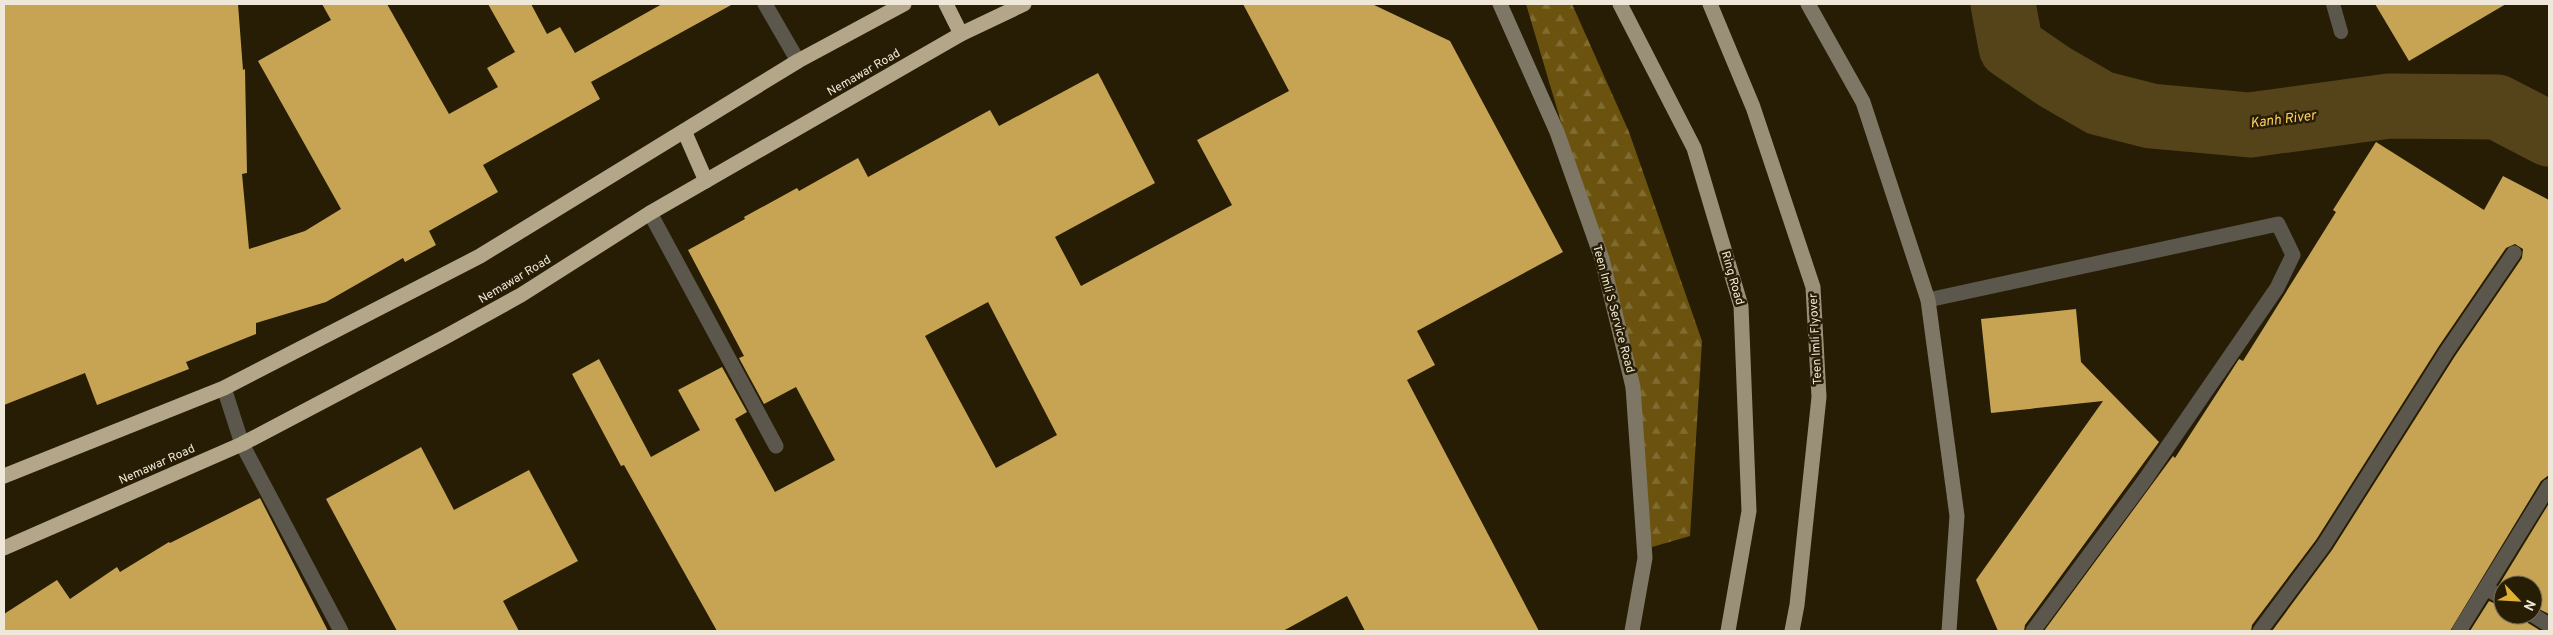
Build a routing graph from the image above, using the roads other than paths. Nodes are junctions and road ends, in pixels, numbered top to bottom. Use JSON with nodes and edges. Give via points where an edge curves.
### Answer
{"nodes":[{"id":1,"x":765,"y":4,"type":"edge"},
{"id":2,"x":904,"y":4,"type":"edge"},
{"id":3,"x":946,"y":4,"type":"edge"},
{"id":4,"x":1024,"y":4,"type":"edge"},
{"id":5,"x":1500,"y":4,"type":"edge"},
{"id":6,"x":1620,"y":4,"type":"edge"},
{"id":7,"x":1710,"y":4,"type":"edge"},
{"id":8,"x":1808,"y":4,"type":"edge"},
{"id":9,"x":2333,"y":4,"type":"edge"},
{"id":10,"x":2341,"y":32,"type":"dead end"},
{"id":11,"x":961,"y":34,"type":"junction"},
{"id":12,"x":798,"y":61,"type":"junction"},
{"id":13,"x":685,"y":133,"type":"junction"},
{"id":14,"x":706,"y":182,"type":"junction"},
{"id":15,"x":650,"y":213,"type":"junction"},
{"id":16,"x":2514,"y":252,"type":"dead end"},
{"id":17,"x":1928,"y":300,"type":"junction"},
{"id":18,"x":224,"y":388,"type":"junction"},
{"id":19,"x":242,"y":444,"type":"junction"},
{"id":20,"x":776,"y":446,"type":"dead end"},
{"id":21,"x":4,"y":476,"type":"edge"},
{"id":22,"x":2549,"y":486,"type":"edge"},
{"id":23,"x":4,"y":548,"type":"edge"},
{"id":24,"x":2486,"y":588,"type":"junction"},
{"id":25,"x":2493,"y":592,"type":"edge"},
{"id":26,"x":341,"y":631,"type":"edge"},
{"id":27,"x":1632,"y":631,"type":"edge"},
{"id":28,"x":1728,"y":631,"type":"edge"},
{"id":29,"x":1792,"y":631,"type":"edge"},
{"id":30,"x":1949,"y":631,"type":"edge"},
{"id":31,"x":2034,"y":631,"type":"edge"},
{"id":32,"x":2260,"y":631,"type":"edge"},
{"id":33,"x":2459,"y":631,"type":"edge"}],
"edges":[{"from":1,"to":12,"type":"street"},
{"from":2,"to":12,"type":"highway"},
{"from":3,"to":11,"type":"highway"},
{"from":4,"to":11,"type":"highway","name":"Nemawar Road"},
{"from":5,"to":27,"type":"street","name":"Teen Imli S Service Road","via":[[1557,132],[1599,250],[1634,387],[1645,558]]},
{"from":6,"to":28,"type":"main road","name":"Ring Road","via":[[1694,148],[1741,306],[1749,511]]},
{"from":7,"to":29,"type":"main road","name":"Teen Imli Flyover","via":[[1753,107],[1813,288],[1819,397]]},
{"from":8,"to":17,"type":"street","via":[[1863,102]]},
{"from":9,"to":10,"type":"lane"},
{"from":11,"to":14,"type":"highway","name":"Nemawar Road"},
{"from":12,"to":13,"type":"highway"},
{"from":13,"to":14,"type":"highway"},
{"from":13,"to":18,"type":"highway","via":[[480,256]]},
{"from":14,"to":15,"type":"highway","name":"Nemawar Road"},
{"from":15,"to":19,"type":"highway","name":"Nemawar Road","via":[[521,296]]},
{"from":15,"to":20,"type":"street"},
{"from":16,"to":32,"type":"street","via":[[2447,351],[2324,546]]},
{"from":17,"to":30,"type":"street","via":[[1956,516]]},
{"from":17,"to":31,"type":"street","via":[[2278,224],[2293,255],[2276,288],[2155,465]]},
{"from":18,"to":19,"type":"street"},
{"from":18,"to":21,"type":"highway"},
{"from":19,"to":23,"type":"highway","name":"Nemawar Road"},
{"from":19,"to":26,"type":"street"},
{"from":22,"to":24,"type":"street"},
{"from":24,"to":25,"type":"street"},
{"from":24,"to":33,"type":"street"}]}
